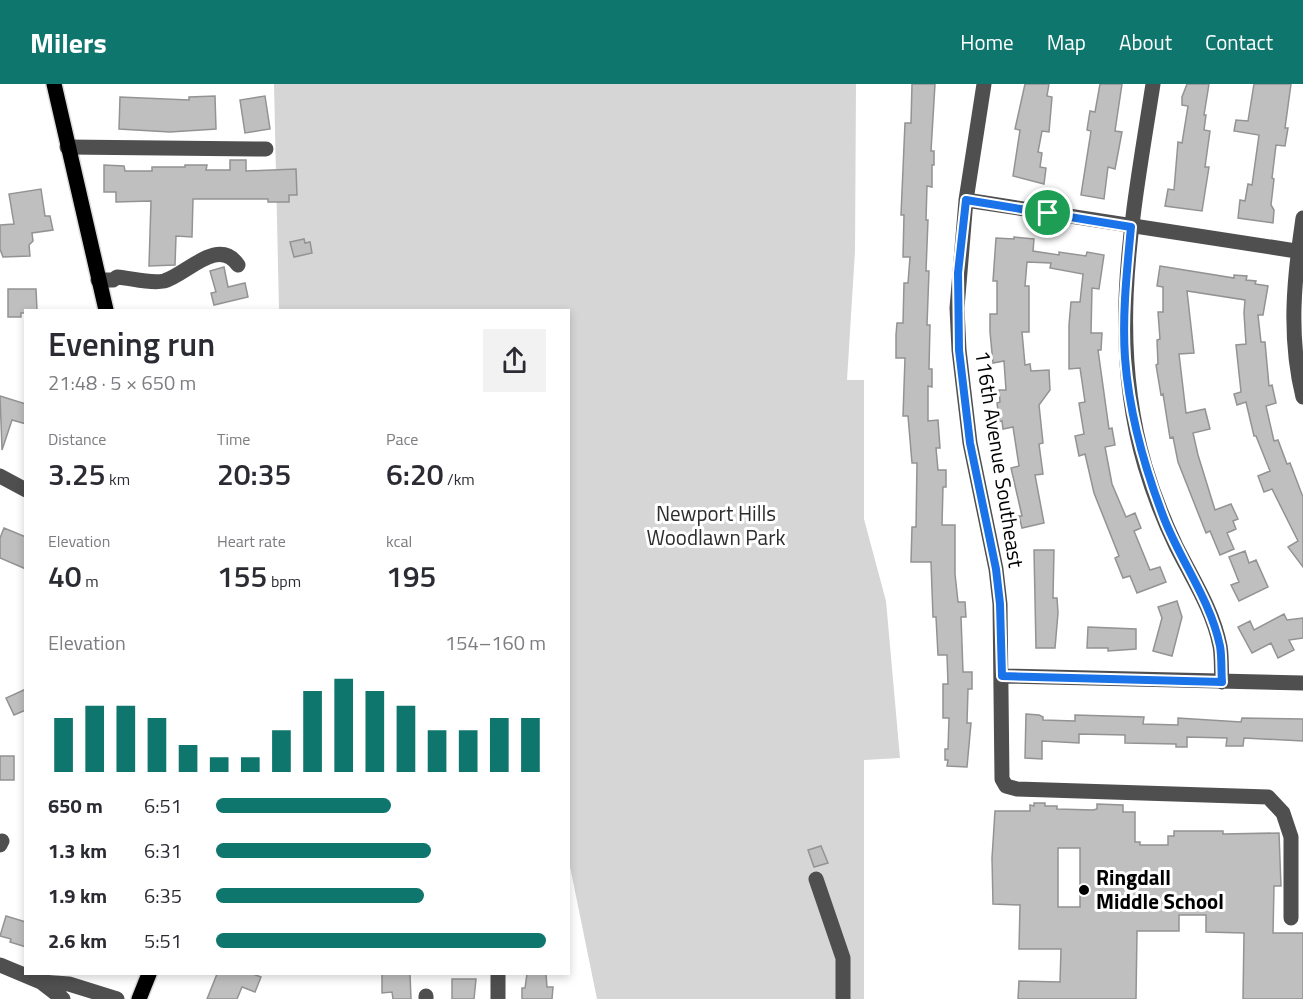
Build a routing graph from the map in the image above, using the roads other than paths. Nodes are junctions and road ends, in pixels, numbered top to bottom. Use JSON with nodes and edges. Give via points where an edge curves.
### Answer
{"nodes":[{"id":1,"x":54,"y":84,"type":"edge"},
{"id":2,"x":984,"y":84,"type":"edge"},
{"id":3,"x":1153,"y":84,"type":"edge"},
{"id":4,"x":67,"y":147,"type":"junction"},
{"id":5,"x":266,"y":149,"type":"dead end"},
{"id":6,"x":966,"y":200,"type":"junction"},
{"id":7,"x":1303,"y":218,"type":"edge"},
{"id":8,"x":1131,"y":227,"type":"junction"},
{"id":9,"x":1301,"y":251,"type":"edge"},
{"id":10,"x":238,"y":265,"type":"dead end"},
{"id":11,"x":98,"y":279,"type":"junction"},
{"id":12,"x":106,"y":309,"type":"edge"},
{"id":13,"x":1303,"y":397,"type":"edge"},
{"id":14,"x":0,"y":476,"type":"edge"},
{"id":15,"x":24,"y":489,"type":"edge"},
{"id":16,"x":1002,"y":676,"type":"junction"},
{"id":17,"x":1222,"y":682,"type":"junction"},
{"id":18,"x":1303,"y":683,"type":"edge"},
{"id":19,"x":816,"y":879,"type":"dead end"},
{"id":20,"x":1290,"y":918,"type":"dead end"},
{"id":21,"x":0,"y":965,"type":"edge"},
{"id":22,"x":24,"y":975,"type":"edge"},
{"id":23,"x":24,"y":975,"type":"edge"},
{"id":24,"x":149,"y":975,"type":"edge"},
{"id":25,"x":498,"y":975,"type":"edge"},
{"id":26,"x":41,"y":982,"type":"junction"},
{"id":27,"x":63,"y":999,"type":"edge"},
{"id":28,"x":117,"y":999,"type":"edge"},
{"id":29,"x":139,"y":999,"type":"edge"},
{"id":30,"x":498,"y":999,"type":"edge"},
{"id":31,"x":843,"y":999,"type":"edge"}],
"edges":[{"from":1,"to":4,"type":"main road"},
{"from":2,"to":6,"type":"street","name":"116th Avenue Southeast"},
{"from":3,"to":8,"type":"street"},
{"from":4,"to":5,"type":"street"},
{"from":4,"to":11,"type":"main road"},
{"from":6,"to":8,"type":"street"},
{"from":6,"to":16,"type":"street","name":"116th Avenue Southeast","via":[[958,273],[959,350],[970,443],[996,569]]},
{"from":7,"to":9,"type":"street"},
{"from":8,"to":9,"type":"street"},
{"from":8,"to":17,"type":"street","via":[[1125,348],[1133,412],[1162,515],[1212,619],[1220,647]]},
{"from":9,"to":13,"type":"street","via":[[1293,287],[1293,328]]},
{"from":10,"to":11,"type":"street","via":[[229,255],[220,254],[162,281]]},
{"from":11,"to":12,"type":"main road"},
{"from":14,"to":15,"type":"street"},
{"from":16,"to":17,"type":"street"},
{"from":16,"to":20,"type":"street","name":"116th Avenue Southeast","via":[[1002,779],[1006,786],[1268,797],[1282,813],[1291,837]]},
{"from":17,"to":18,"type":"street"},
{"from":19,"to":31,"type":"street","via":[[843,958]]},
{"from":21,"to":22,"type":"street"},
{"from":23,"to":26,"type":"street"},
{"from":24,"to":29,"type":"main road"},
{"from":25,"to":30,"type":"street"},
{"from":26,"to":27,"type":"street"},
{"from":26,"to":28,"type":"street","via":[[69,984]]}]}
